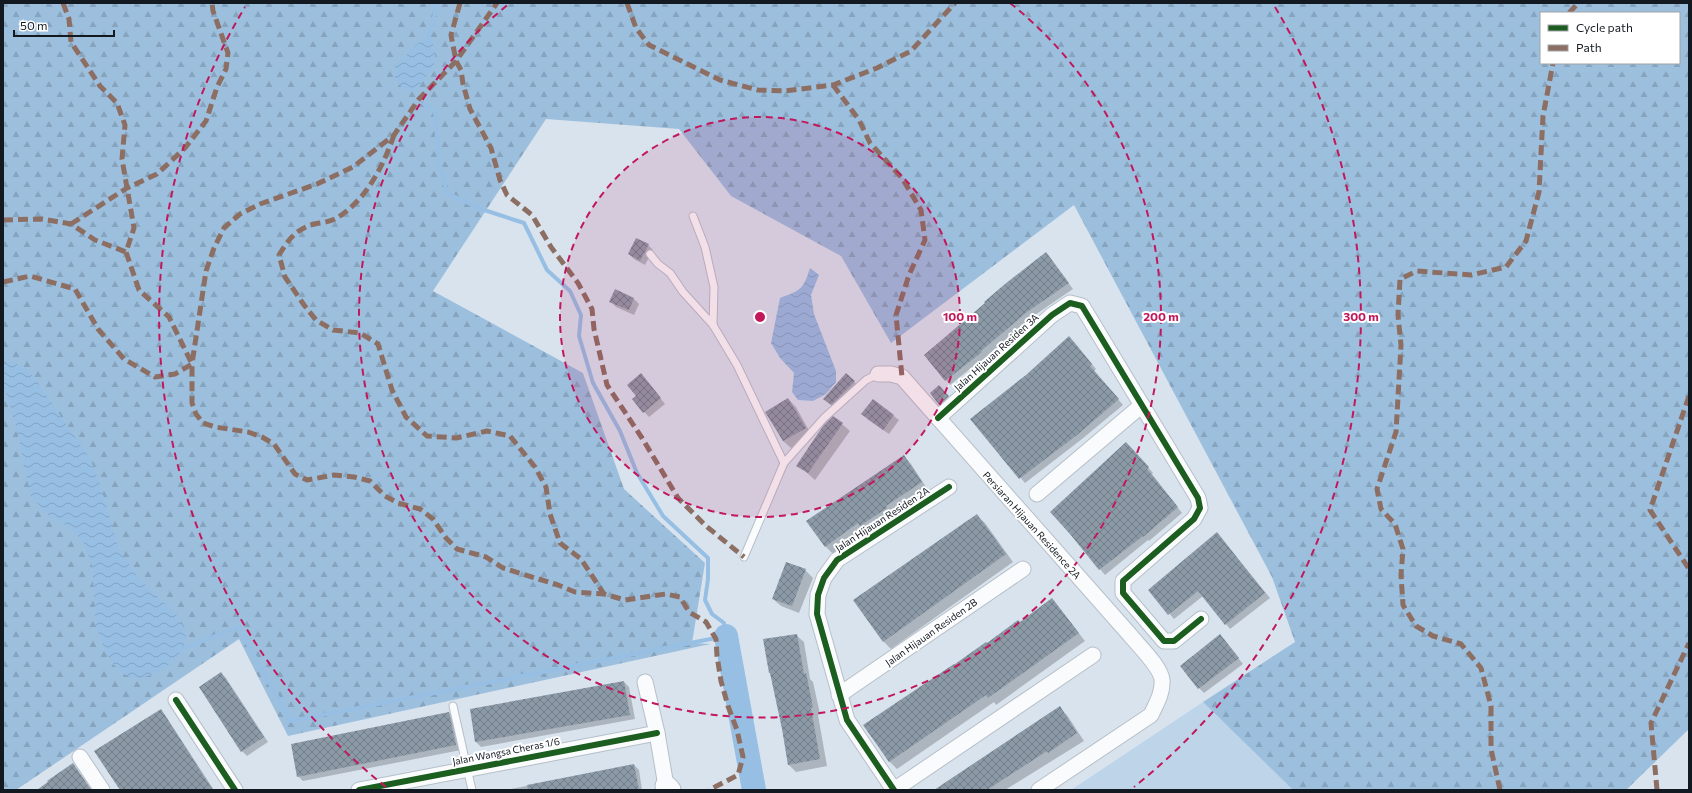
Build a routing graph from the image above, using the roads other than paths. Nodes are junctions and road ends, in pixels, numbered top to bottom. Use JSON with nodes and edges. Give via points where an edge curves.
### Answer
{"nodes":[{"id":1,"x":693,"y":216,"type":"dead end"},
{"id":2,"x":650,"y":254,"type":"dead end"},
{"id":3,"x":713,"y":325,"type":"junction"},
{"id":4,"x":878,"y":374,"type":"joint"},
{"id":5,"x":1142,"y":405,"type":"junction"},
{"id":6,"x":938,"y":418,"type":"junction"},
{"id":7,"x":784,"y":463,"type":"junction"},
{"id":8,"x":949,"y":487,"type":"dead end"},
{"id":9,"x":1038,"y":494,"type":"dead end"},
{"id":10,"x":744,"y":556,"type":"dead end"},
{"id":11,"x":1023,"y":569,"type":"dead end"},
{"id":12,"x":1200,"y":619,"type":"dead end"},
{"id":13,"x":1093,"y":655,"type":"dead end"},
{"id":14,"x":645,"y":682,"type":"dead end"},
{"id":15,"x":839,"y":695,"type":"junction"},
{"id":16,"x":176,"y":700,"type":"dead end"},
{"id":17,"x":453,"y":706,"type":"dead end"},
{"id":18,"x":657,"y":733,"type":"junction"},
{"id":19,"x":80,"y":757,"type":"dead end"},
{"id":20,"x":468,"y":768,"type":"junction"},
{"id":21,"x":667,"y":789,"type":"edge"},
{"id":22,"x":102,"y":790,"type":"edge"},
{"id":23,"x":236,"y":790,"type":"edge"},
{"id":24,"x":359,"y":790,"type":"edge"},
{"id":25,"x":472,"y":790,"type":"edge"},
{"id":26,"x":894,"y":790,"type":"edge"},
{"id":27,"x":1039,"y":790,"type":"edge"}],
"edges":[{"from":1,"to":3,"type":"lane","via":[[705,247],[714,287]]},
{"from":2,"to":3,"type":"lane","via":[[670,273],[683,292]]},
{"from":3,"to":7,"type":"lane","via":[[737,365]]},
{"from":4,"to":6,"type":"street","name":"Persiaran Hijauan Residence 2A","via":[[891,374],[902,378]]},
{"from":4,"to":7,"type":"lane","via":[[866,380],[824,418]]},
{"from":5,"to":6,"type":"street","name":"Jalan Hijauan Residen 3A","via":[[1082,306],[1070,303],[1052,315]]},
{"from":5,"to":9,"type":"street"},
{"from":5,"to":12,"type":"street","via":[[1198,498],[1200,508],[1194,519],[1123,581],[1123,593],[1164,642],[1174,641]]},
{"from":6,"to":27,"type":"street","name":"Persiaran Hijauan Residence 2A","via":[[1130,635],[1157,668],[1162,679],[1159,698],[1150,715]]},
{"from":7,"to":10,"type":"lane"},
{"from":8,"to":15,"type":"street","name":"Jalan Hijauan Residen 2A","via":[[837,560],[824,578],[818,595],[817,614]]},
{"from":11,"to":15,"type":"street","name":"Jalan Hijauan Residen 2B"},
{"from":13,"to":26,"type":"street","name":"Jalan Hijauan Residen 2A"},
{"from":14,"to":18,"type":"street"},
{"from":15,"to":26,"type":"street","name":"Jalan Hijauan Residen 2A","via":[[847,720]]},
{"from":16,"to":23,"type":"street"},
{"from":17,"to":20,"type":"lane"},
{"from":18,"to":20,"type":"street","name":"Jalan Wangsa Cheras 1/6"},
{"from":18,"to":21,"type":"street"},
{"from":19,"to":22,"type":"street"},
{"from":20,"to":24,"type":"street","name":"Jalan Wangsa Cheras 1/6"},
{"from":20,"to":25,"type":"lane"}]}
